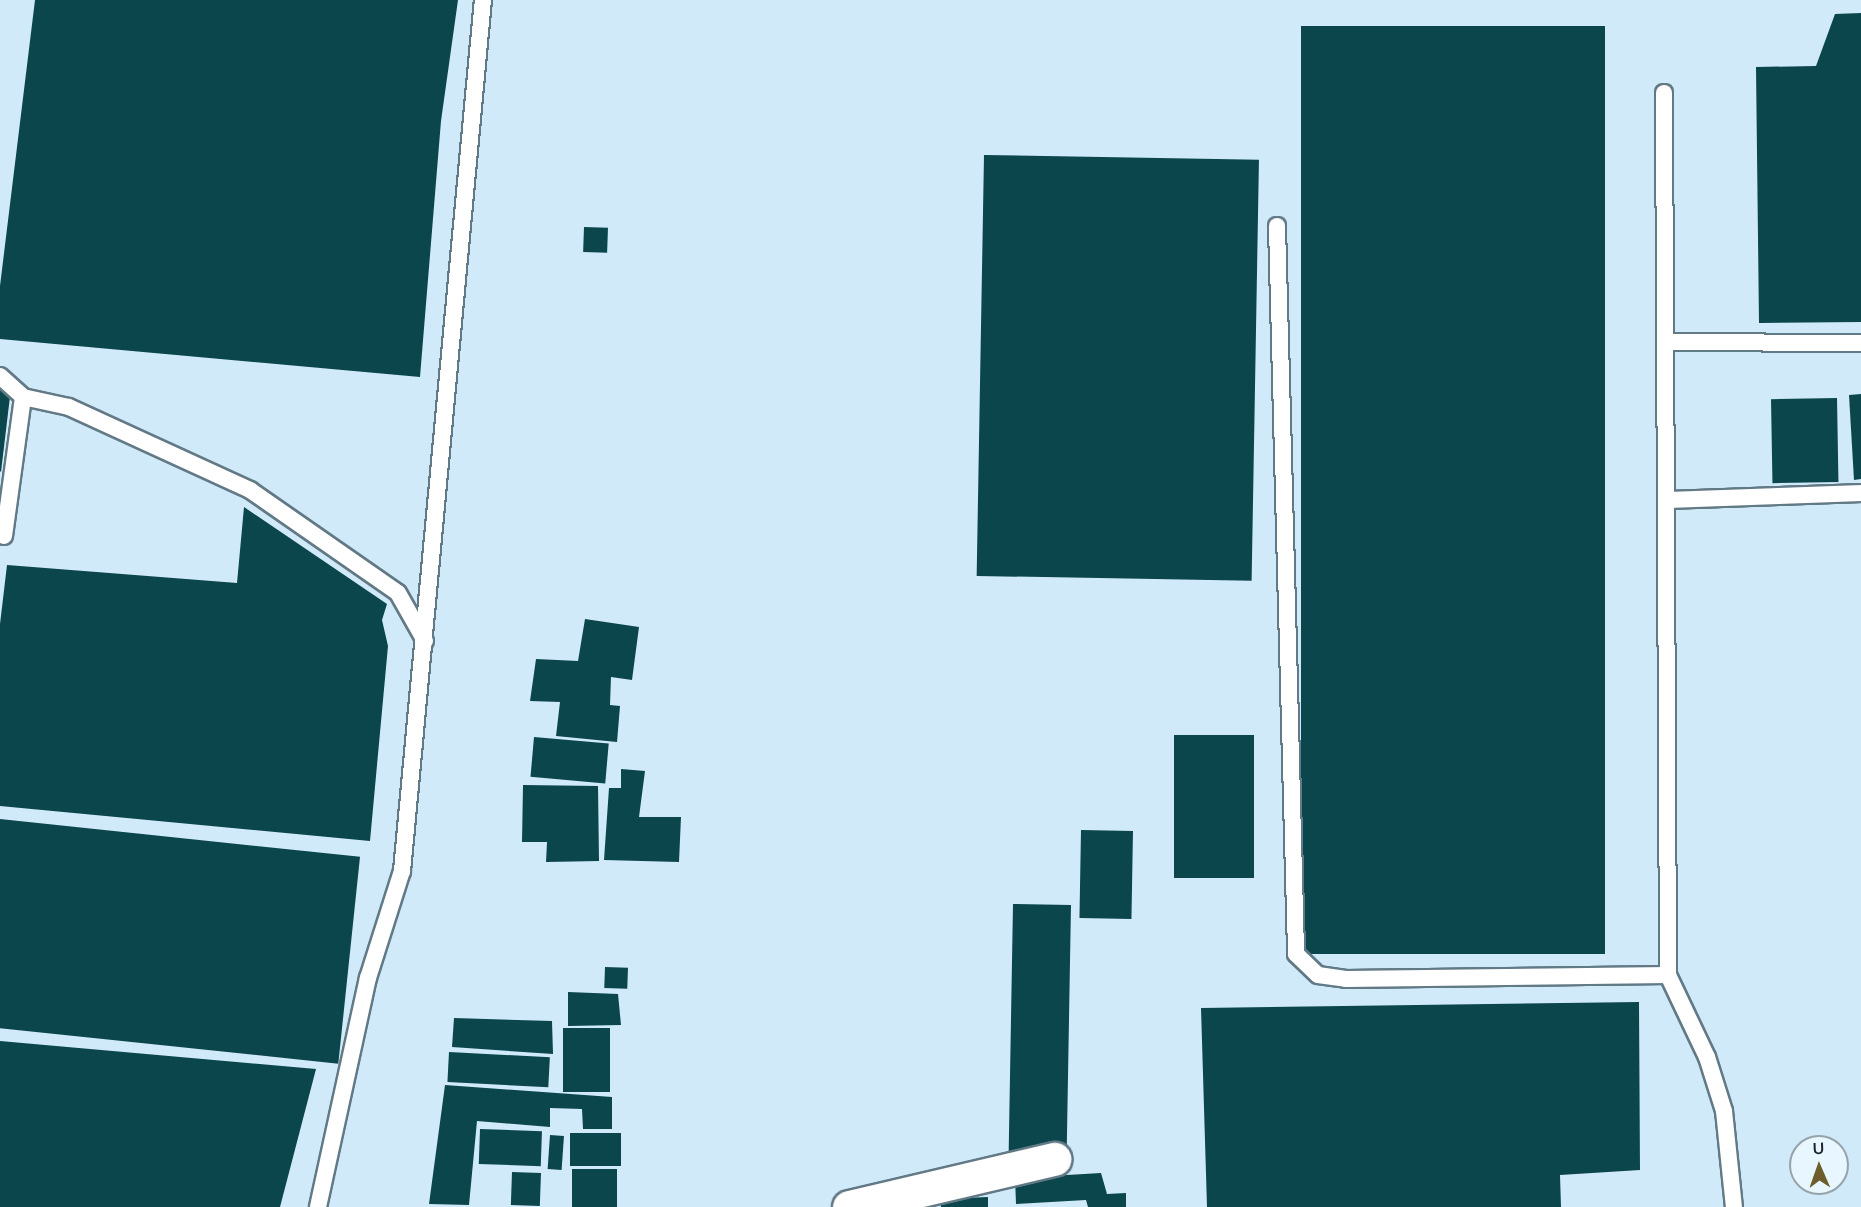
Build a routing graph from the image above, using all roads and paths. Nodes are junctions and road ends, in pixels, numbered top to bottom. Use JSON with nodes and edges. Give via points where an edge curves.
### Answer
{"nodes":[{"id":1,"x":483,"y":0,"type":"edge"},
{"id":2,"x":1664,"y":93,"type":"dead end"},
{"id":3,"x":1277,"y":226,"type":"dead end"},
{"id":4,"x":1667,"y":342,"type":"junction"},
{"id":5,"x":1861,"y":343,"type":"edge"},
{"id":6,"x":0,"y":376,"type":"edge"},
{"id":7,"x":23,"y":398,"type":"junction"},
{"id":8,"x":1861,"y":493,"type":"edge"},
{"id":9,"x":1670,"y":500,"type":"junction"},
{"id":10,"x":4,"y":536,"type":"dead end"},
{"id":11,"x":425,"y":641,"type":"junction"},
{"id":12,"x":1668,"y":975,"type":"junction"},
{"id":13,"x":1054,"y":1159,"type":"dead end"},
{"id":14,"x":318,"y":1207,"type":"edge"},
{"id":15,"x":849,"y":1207,"type":"edge"},
{"id":16,"x":1734,"y":1207,"type":"edge"}],
"edges":[{"from":1,"to":11,"type":"lane"},
{"from":2,"to":4,"type":"lane"},
{"from":3,"to":12,"type":"lane","via":[[1296,954],[1318,975],[1346,979]]},
{"from":4,"to":5,"type":"lane"},
{"from":4,"to":9,"type":"lane"},
{"from":6,"to":7,"type":"lane"},
{"from":7,"to":10,"type":"lane"},
{"from":7,"to":11,"type":"lane","via":[[69,407],[250,490],[398,593]]},
{"from":8,"to":9,"type":"lane"},
{"from":9,"to":12,"type":"lane"},
{"from":11,"to":14,"type":"lane","via":[[402,871],[369,978]]},
{"from":12,"to":16,"type":"lane","via":[[1707,1057],[1724,1111]]},
{"from":13,"to":15,"type":"street"}]}
